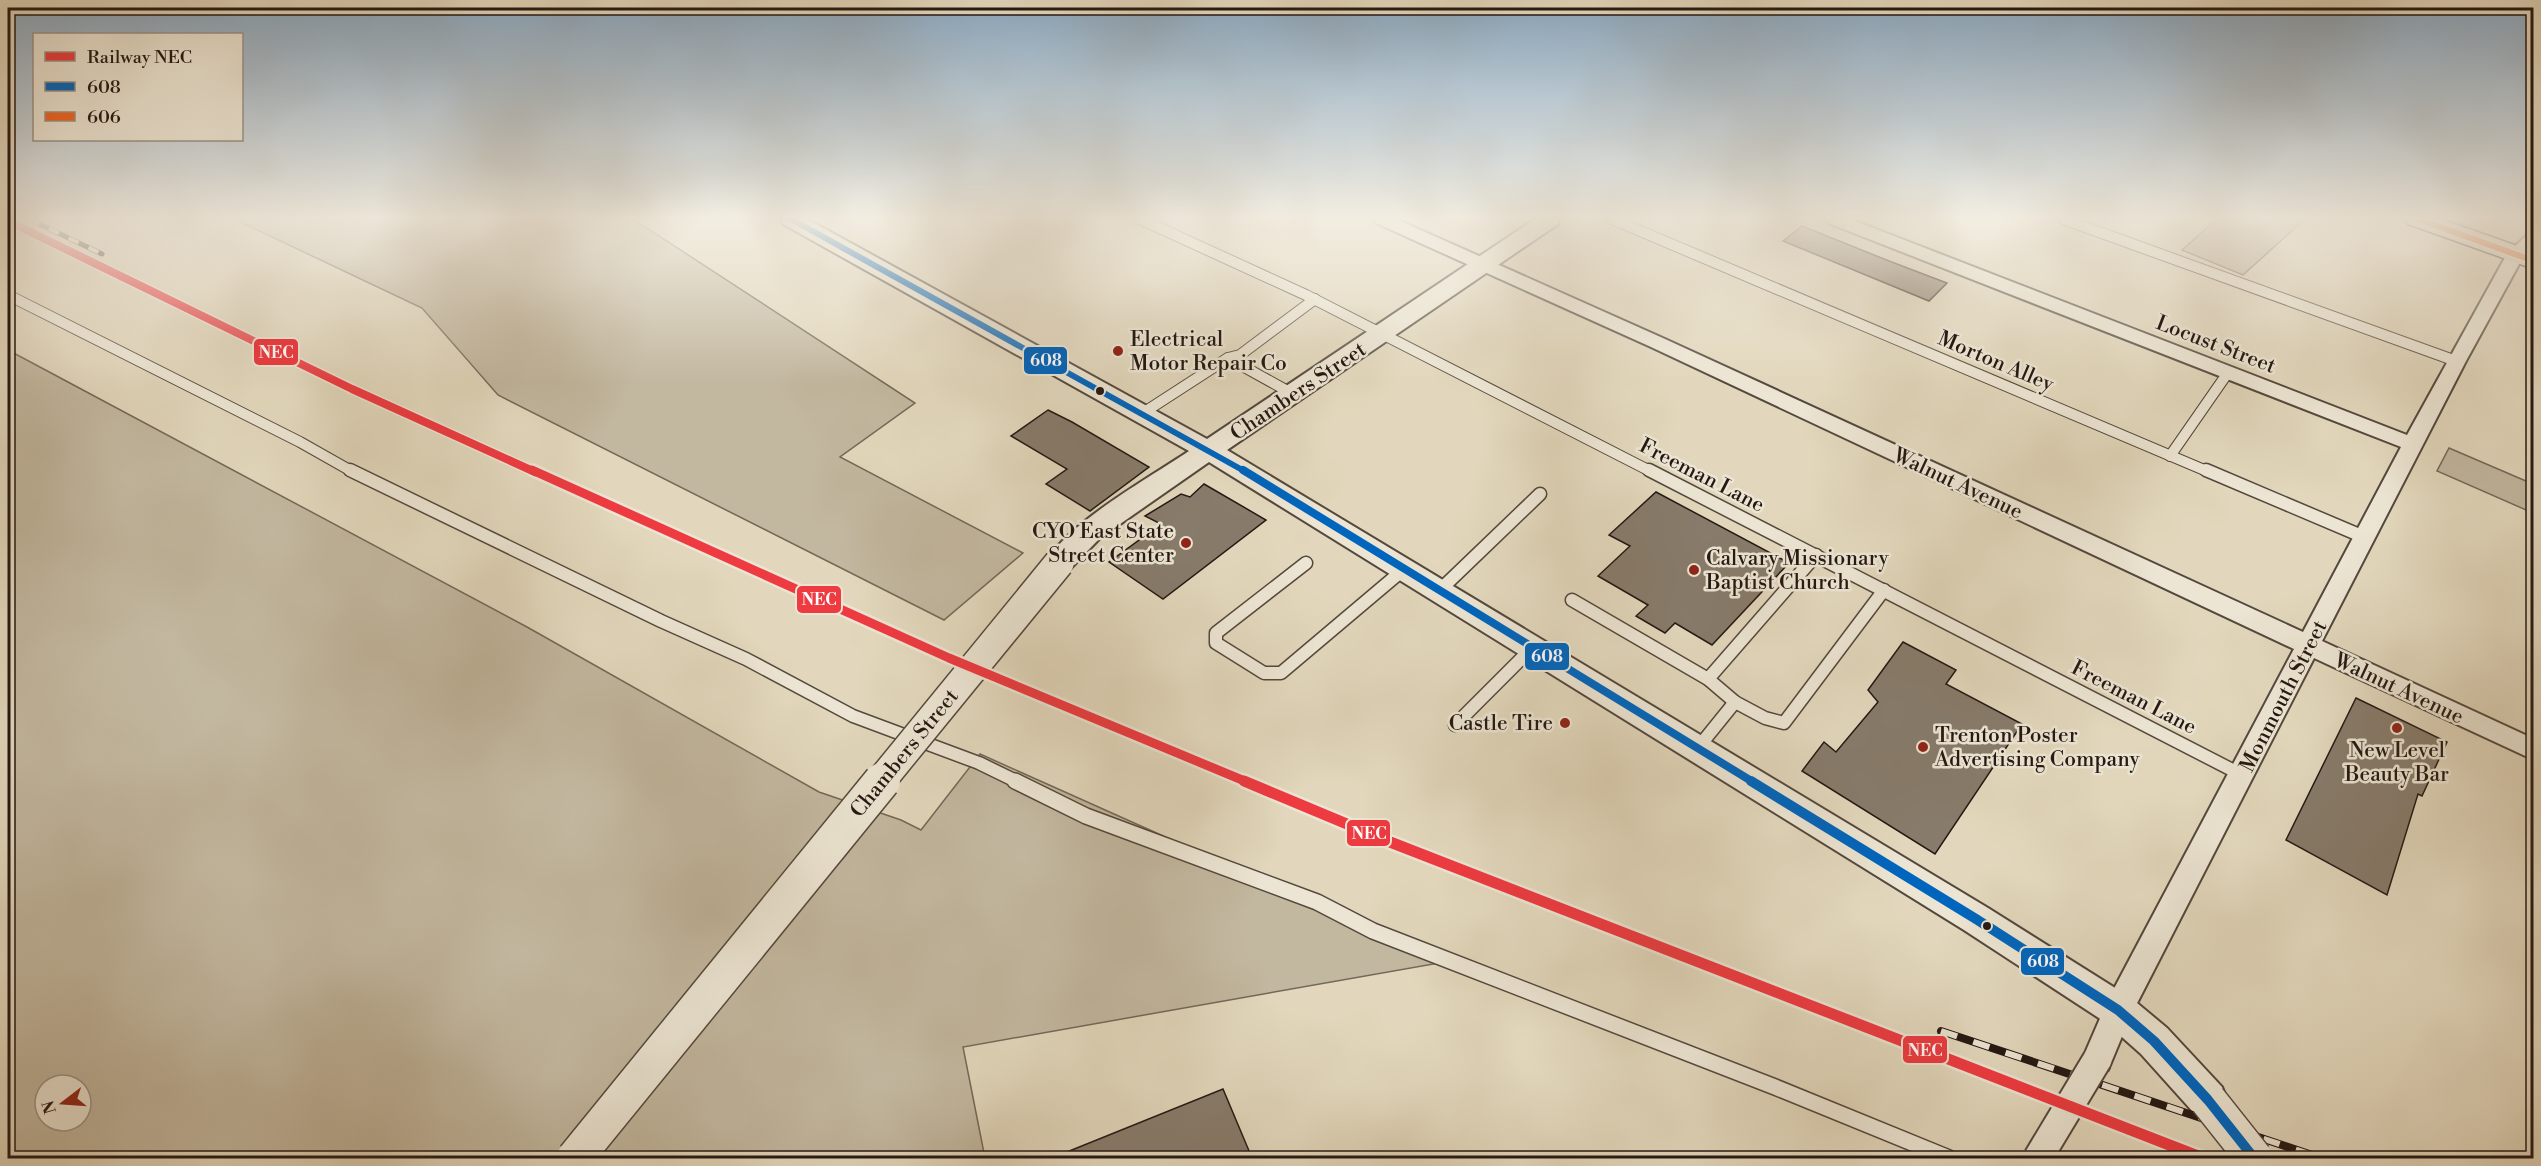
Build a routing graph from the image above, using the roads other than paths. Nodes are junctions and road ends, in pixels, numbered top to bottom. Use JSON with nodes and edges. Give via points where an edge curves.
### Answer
{"nodes":[{"id":1,"x":890,"y":273,"type":"edge"},
{"id":2,"x":1259,"y":273,"type":"edge"},
{"id":3,"x":1471,"y":273,"type":"edge"},
{"id":4,"x":1505,"y":273,"type":"edge"},
{"id":5,"x":1740,"y":273,"type":"edge"},
{"id":6,"x":1972,"y":273,"type":"edge"},
{"id":7,"x":2214,"y":273,"type":"edge"},
{"id":8,"x":2513,"y":273,"type":"edge"},
{"id":9,"x":8,"y":295,"type":"edge"},
{"id":10,"x":1315,"y":299,"type":"junction"},
{"id":11,"x":1383,"y":333,"type":"junction"},
{"id":12,"x":1228,"y":358,"type":"junction"},
{"id":13,"x":2456,"y":361,"type":"junction"},
{"id":14,"x":2227,"y":374,"type":"junction"},
{"id":15,"x":1293,"y":394,"type":"junction"},
{"id":16,"x":1143,"y":413,"type":"junction"},
{"id":17,"x":2414,"y":445,"type":"junction"},
{"id":18,"x":1210,"y":451,"type":"junction"},
{"id":19,"x":2170,"y":456,"type":"junction"},
{"id":20,"x":1540,"y":494,"type":"dead end"},
{"id":21,"x":2364,"y":537,"type":"junction"},
{"id":22,"x":1816,"y":555,"type":"junction"},
{"id":23,"x":1306,"y":563,"type":"dead end"},
{"id":24,"x":1403,"y":570,"type":"junction"},
{"id":25,"x":1884,"y":590,"type":"junction"},
{"id":26,"x":1439,"y":591,"type":"junction"},
{"id":27,"x":1572,"y":600,"type":"dead end"},
{"id":28,"x":2310,"y":646,"type":"junction"},
{"id":29,"x":1531,"y":649,"type":"junction"},
{"id":30,"x":1708,"y":679,"type":"junction"},
{"id":31,"x":1735,"y":702,"type":"junction"},
{"id":32,"x":1455,"y":725,"type":"dead end"},
{"id":33,"x":1697,"y":749,"type":"junction"},
{"id":34,"x":2534,"y":750,"type":"edge"},
{"id":35,"x":2242,"y":775,"type":"junction"},
{"id":36,"x":2118,"y":1010,"type":"junction"},
{"id":37,"x":575,"y":1158,"type":"edge"},
{"id":38,"x":1949,"y":1158,"type":"edge"},
{"id":39,"x":2038,"y":1158,"type":"edge"},
{"id":40,"x":2254,"y":1158,"type":"edge"}],
"edges":[{"from":1,"to":16,"type":"street"},
{"from":2,"to":10,"type":"lane","name":"Freeman Lane"},
{"from":3,"to":11,"type":"street","name":"Chambers Street"},
{"from":4,"to":28,"type":"street","name":"Walnut Avenue"},
{"from":5,"to":19,"type":"lane","name":"Morton Alley"},
{"from":6,"to":14,"type":"street","name":"Locust Street"},
{"from":7,"to":13,"type":"lane"},
{"from":8,"to":13,"type":"street","name":"Monmouth Street"},
{"from":9,"to":38,"type":"lane","via":[[342,466],[746,659],[854,716],[979,764],[1086,816],[1317,902],[1373,931]]},
{"from":10,"to":11,"type":"lane","name":"Freeman Lane"},
{"from":10,"to":12,"type":"lane","via":[[1240,354]]},
{"from":11,"to":15,"type":"street","name":"Chambers Street"},
{"from":11,"to":22,"type":"lane","name":"Freeman Lane"},
{"from":12,"to":15,"type":"lane"},
{"from":12,"to":16,"type":"lane"},
{"from":13,"to":17,"type":"street","name":"Monmouth Street"},
{"from":14,"to":17,"type":"street","name":"Locust Street"},
{"from":14,"to":19,"type":"lane"},
{"from":15,"to":18,"type":"street","name":"Chambers Street"},
{"from":16,"to":18,"type":"street"},
{"from":17,"to":21,"type":"street","name":"Monmouth Street"},
{"from":18,"to":24,"type":"street"},
{"from":18,"to":37,"type":"street","name":"Chambers Street","bridge":true,"via":[[1090,531],[1059,563]]},
{"from":19,"to":21,"type":"lane","name":"Morton Alley"},
{"from":20,"to":26,"type":"lane"},
{"from":21,"to":28,"type":"street","name":"Monmouth Street"},
{"from":22,"to":25,"type":"lane","name":"Freeman Lane"},
{"from":22,"to":30,"type":"lane"},
{"from":23,"to":24,"type":"lane","via":[[1216,633],[1216,643],[1264,673],[1281,673]]},
{"from":24,"to":26,"type":"street"},
{"from":25,"to":31,"type":"lane","via":[[1784,723]]},
{"from":25,"to":35,"type":"lane","name":"Freeman Lane"},
{"from":26,"to":29,"type":"street"},
{"from":27,"to":30,"type":"lane"},
{"from":28,"to":34,"type":"street","name":"Walnut Avenue"},
{"from":28,"to":35,"type":"street","name":"Monmouth Street"},
{"from":29,"to":32,"type":"lane"},
{"from":29,"to":33,"type":"street"},
{"from":30,"to":31,"type":"lane"},
{"from":31,"to":33,"type":"lane"},
{"from":33,"to":36,"type":"street"},
{"from":35,"to":36,"type":"street","name":"Monmouth Street"},
{"from":36,"to":39,"type":"street","name":"Monmouth Street","bridge":true,"via":[[2097,1060]]},
{"from":36,"to":40,"type":"street","bridge":true,"via":[[2154,1041]]}]}
